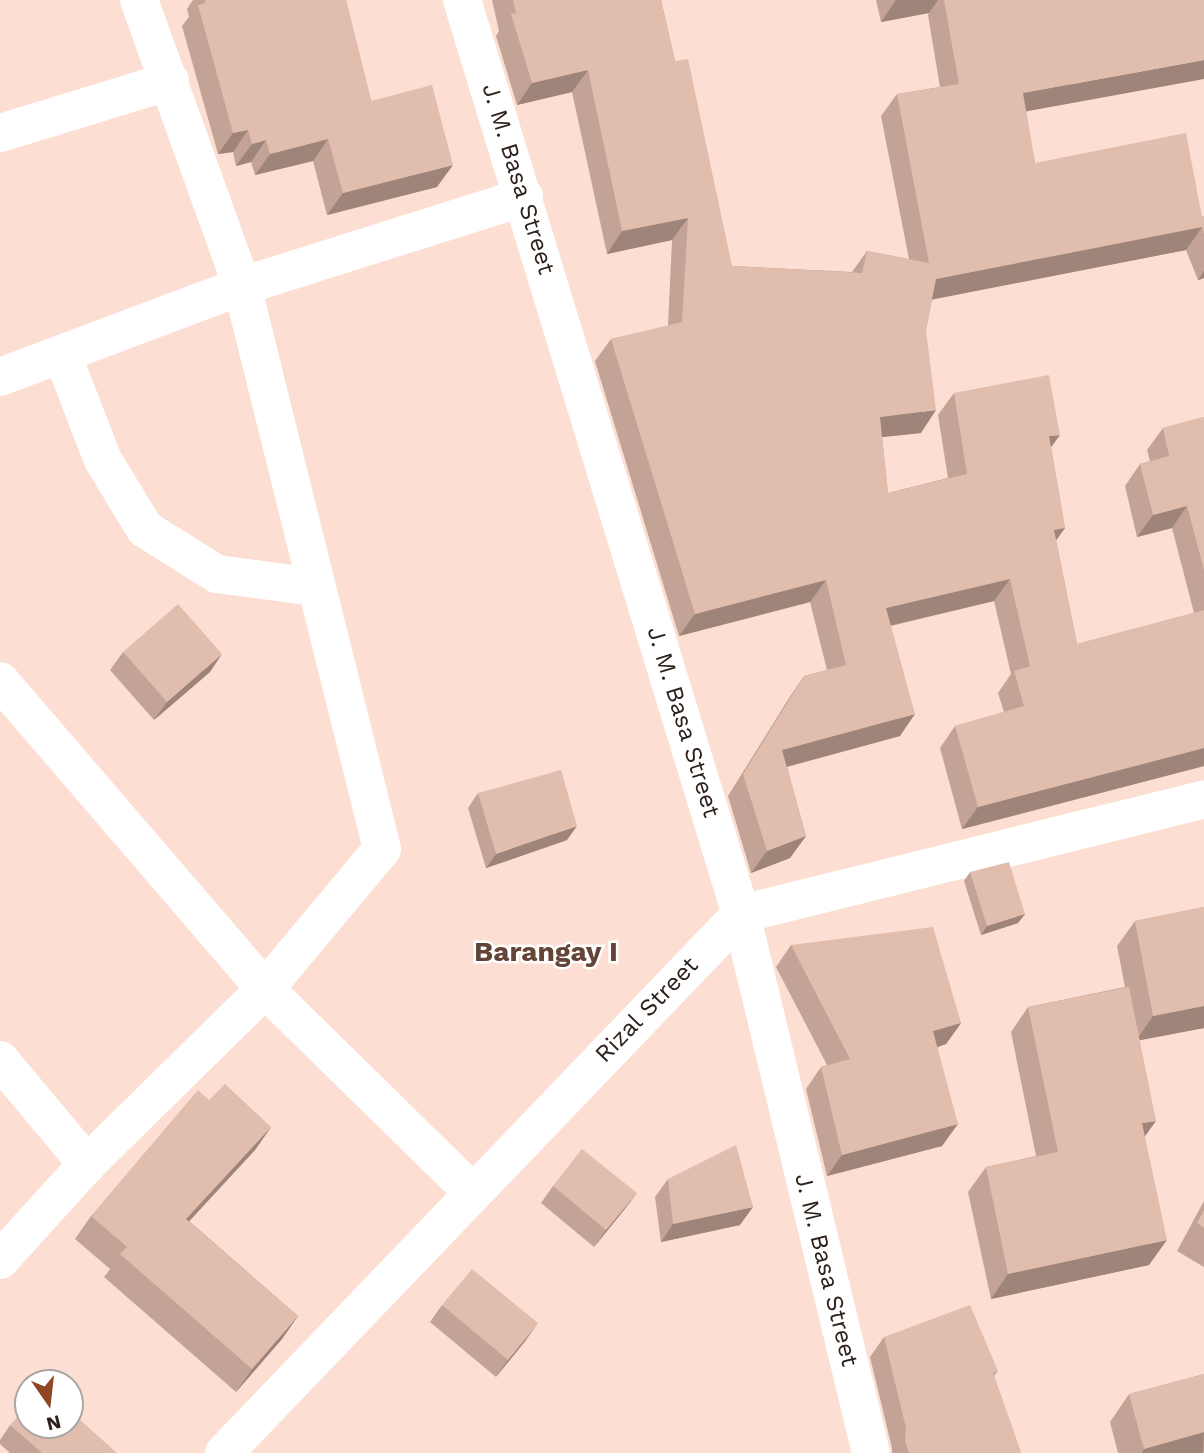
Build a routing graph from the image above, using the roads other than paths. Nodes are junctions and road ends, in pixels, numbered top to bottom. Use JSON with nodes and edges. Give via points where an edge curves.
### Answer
{"nodes":[{"id":1,"x":139,"y":0,"type":"edge"},
{"id":2,"x":462,"y":0,"type":"edge"},
{"id":3,"x":170,"y":80,"type":"junction"},
{"id":4,"x":0,"y":133,"type":"edge"},
{"id":5,"x":524,"y":197,"type":"junction"},
{"id":6,"x":242,"y":286,"type":"junction"},
{"id":7,"x":62,"y":354,"type":"junction"},
{"id":8,"x":0,"y":377,"type":"edge"},
{"id":9,"x":316,"y":587,"type":"junction"},
{"id":10,"x":0,"y":681,"type":"edge"},
{"id":11,"x":1204,"y":799,"type":"edge"},
{"id":12,"x":741,"y":914,"type":"junction"},
{"id":13,"x":265,"y":989,"type":"junction"},
{"id":14,"x":0,"y":1060,"type":"edge"},
{"id":15,"x":87,"y":1164,"type":"junction"},
{"id":16,"x":471,"y":1191,"type":"junction"},
{"id":17,"x":0,"y":1260,"type":"edge"},
{"id":18,"x":224,"y":1453,"type":"edge"},
{"id":19,"x":870,"y":1453,"type":"edge"}],
"edges":[{"from":1,"to":3,"type":"street"},
{"from":2,"to":5,"type":"street","name":"J. M. Basa Street"},
{"from":3,"to":4,"type":"street"},
{"from":3,"to":6,"type":"street"},
{"from":5,"to":6,"type":"street"},
{"from":5,"to":12,"type":"street","name":"J. M. Basa Street"},
{"from":6,"to":7,"type":"street"},
{"from":6,"to":9,"type":"street"},
{"from":7,"to":8,"type":"street"},
{"from":7,"to":9,"type":"street","via":[[103,460],[145,529],[217,574]]},
{"from":9,"to":13,"type":"street","via":[[382,849]]},
{"from":10,"to":13,"type":"street"},
{"from":11,"to":12,"type":"street"},
{"from":12,"to":16,"type":"street","name":"Rizal Street"},
{"from":12,"to":19,"type":"street","name":"J. M. Basa Street"},
{"from":13,"to":15,"type":"street"},
{"from":13,"to":16,"type":"street"},
{"from":14,"to":15,"type":"street"},
{"from":15,"to":17,"type":"street"},
{"from":16,"to":18,"type":"street","name":"Rizal Street"}]}
